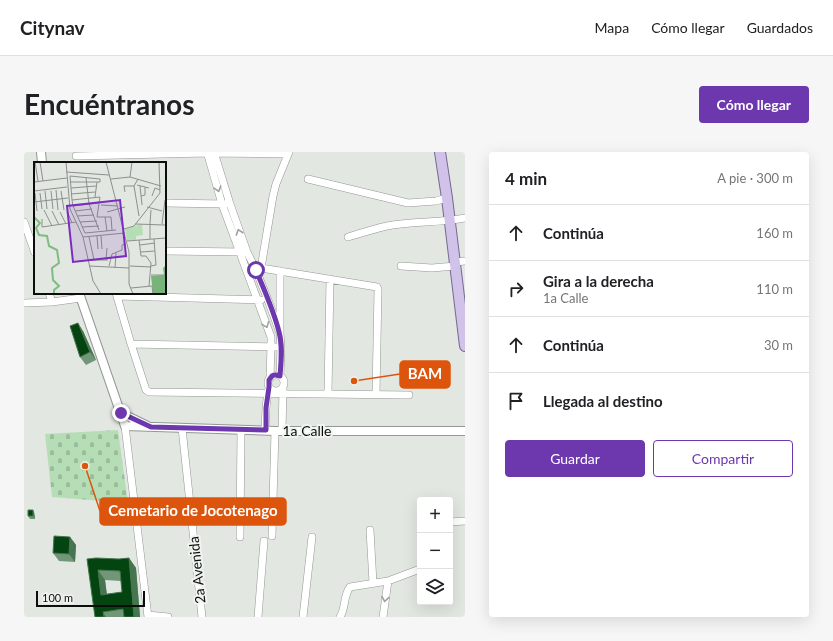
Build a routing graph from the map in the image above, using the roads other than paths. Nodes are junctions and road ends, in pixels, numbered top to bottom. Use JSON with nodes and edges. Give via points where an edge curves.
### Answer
{"nodes":[{"id":1,"x":41,"y":152,"type":"edge"},
{"id":2,"x":440,"y":152,"type":"edge"},
{"id":3,"x":211,"y":153,"type":"edge"},
{"id":4,"x":289,"y":153,"type":"edge"},
{"id":5,"x":76,"y":157,"type":"edge"},
{"id":6,"x":42,"y":162,"type":"edge"},
{"id":7,"x":308,"y":179,"type":"dead end"},
{"id":8,"x":447,"y":198,"type":"junction"},
{"id":9,"x":166,"y":203,"type":"edge"},
{"id":10,"x":222,"y":204,"type":"junction"},
{"id":11,"x":230,"y":204,"type":"junction"},
{"id":12,"x":465,"y":218,"type":"edge"},
{"id":13,"x":450,"y":221,"type":"junction"},
{"id":14,"x":24,"y":222,"type":"edge"},
{"id":15,"x":348,"y":237,"type":"dead end"},
{"id":16,"x":34,"y":250,"type":"edge"},
{"id":17,"x":166,"y":251,"type":"edge"},
{"id":18,"x":243,"y":252,"type":"junction"},
{"id":19,"x":458,"y":263,"type":"edge"},
{"id":20,"x":401,"y":266,"type":"dead end"},
{"id":21,"x":258,"y":269,"type":"junction"},
{"id":22,"x":280,"y":271,"type":"junction"},
{"id":23,"x":330,"y":279,"type":"junction"},
{"id":24,"x":461,"y":283,"type":"edge"},
{"id":25,"x":49,"y":294,"type":"edge"},
{"id":26,"x":116,"y":294,"type":"edge"},
{"id":27,"x":80,"y":295,"type":"edge"},
{"id":28,"x":257,"y":300,"type":"junction"},
{"id":29,"x":268,"y":300,"type":"junction"},
{"id":30,"x":52,"y":302,"type":"junction"},
{"id":31,"x":24,"y":303,"type":"edge"},
{"id":32,"x":280,"y":333,"type":"junction"},
{"id":33,"x":464,"y":335,"type":"edge"},
{"id":34,"x":131,"y":344,"type":"junction"},
{"id":35,"x":271,"y":346,"type":"junction"},
{"id":36,"x":281,"y":346,"type":"junction"},
{"id":37,"x":465,"y":346,"type":"edge"},
{"id":38,"x":280,"y":376,"type":"junction"},
{"id":39,"x":270,"y":378,"type":"junction"},
{"id":40,"x":269,"y":390,"type":"junction"},
{"id":41,"x":283,"y":390,"type":"junction"},
{"id":42,"x":328,"y":394,"type":"junction"},
{"id":43,"x":376,"y":395,"type":"junction"},
{"id":44,"x":408,"y":395,"type":"dead end"},
{"id":45,"x":121,"y":413,"type":"junction"},
{"id":46,"x":125,"y":426,"type":"junction"},
{"id":47,"x":151,"y":427,"type":"junction"},
{"id":48,"x":182,"y":428,"type":"junction"},
{"id":49,"x":242,"y":430,"type":"junction"},
{"id":50,"x":266,"y":430,"type":"junction"},
{"id":51,"x":279,"y":431,"type":"junction"},
{"id":52,"x":465,"y":432,"type":"edge"},
{"id":53,"x":465,"y":521,"type":"edge"},
{"id":54,"x":453,"y":522,"type":"edge"},
{"id":55,"x":370,"y":530,"type":"dead end"},
{"id":56,"x":272,"y":536,"type":"dead end"},
{"id":57,"x":240,"y":537,"type":"dead end"},
{"id":58,"x":312,"y":537,"type":"dead end"},
{"id":59,"x":264,"y":540,"type":"dead end"},
{"id":60,"x":417,"y":570,"type":"edge"},
{"id":61,"x":388,"y":581,"type":"junction"},
{"id":62,"x":373,"y":583,"type":"junction"},
{"id":63,"x":148,"y":616,"type":"edge"},
{"id":64,"x":168,"y":617,"type":"edge"},
{"id":65,"x":202,"y":617,"type":"edge"},
{"id":66,"x":258,"y":617,"type":"edge"},
{"id":67,"x":303,"y":617,"type":"edge"},
{"id":68,"x":340,"y":617,"type":"edge"},
{"id":69,"x":383,"y":617,"type":"edge"}],
"edges":[{"from":1,"to":6,"type":"street"},
{"from":2,"to":8,"type":"main road"},
{"from":3,"to":4,"type":"street"},
{"from":3,"to":5,"type":"street"},
{"from":3,"to":10,"type":"street","one_way":true},
{"from":3,"to":11,"type":"street"},
{"from":4,"to":21,"type":"street","via":[[276,184]]},
{"from":7,"to":8,"type":"street","via":[[408,203]]},
{"from":8,"to":13,"type":"main road"},
{"from":9,"to":10,"type":"street"},
{"from":10,"to":11,"type":"street"},
{"from":10,"to":18,"type":"street"},
{"from":18,"to":11,"type":"street","one_way":true},
{"from":12,"to":13,"type":"street"},
{"from":13,"to":15,"type":"street","via":[[388,226]]},
{"from":13,"to":19,"type":"main road"},
{"from":14,"to":16,"type":"street"},
{"from":17,"to":18,"type":"street"},
{"from":18,"to":21,"type":"street"},
{"from":18,"to":28,"type":"street"},
{"from":19,"to":20,"type":"street","via":[[432,268]]},
{"from":19,"to":24,"type":"main road"},
{"from":21,"to":22,"type":"street"},
{"from":21,"to":29,"type":"street"},
{"from":22,"to":23,"type":"street"},
{"from":22,"to":32,"type":"street"},
{"from":23,"to":42,"type":"street"},
{"from":23,"to":43,"type":"street","via":[[378,289]]},
{"from":24,"to":33,"type":"main road"},
{"from":25,"to":30,"type":"street"},
{"from":26,"to":28,"type":"street"},
{"from":26,"to":34,"type":"street"},
{"from":27,"to":30,"type":"street"},
{"from":27,"to":45,"type":"street"},
{"from":28,"to":29,"type":"street"},
{"from":28,"to":35,"type":"street","one_way":true,"via":[[271,337]]},
{"from":29,"to":32,"type":"street"},
{"from":30,"to":31,"type":"street"},
{"from":32,"to":36,"type":"street"},
{"from":33,"to":37,"type":"main road"},
{"from":34,"to":35,"type":"street"},
{"from":34,"to":40,"type":"street","via":[[146,390],[149,392]]},
{"from":35,"to":36,"type":"street"},
{"from":35,"to":39,"type":"street"},
{"from":36,"to":38,"type":"street"},
{"from":38,"to":39,"type":"street"},
{"from":38,"to":41,"type":"street","via":[[284,382]]},
{"from":39,"to":40,"type":"street"},
{"from":40,"to":41,"type":"street"},
{"from":40,"to":50,"type":"street"},
{"from":41,"to":42,"type":"street"},
{"from":41,"to":51,"type":"street"},
{"from":42,"to":43,"type":"street"},
{"from":43,"to":44,"type":"street"},
{"from":45,"to":46,"type":"street"},
{"from":45,"to":47,"type":"street"},
{"from":46,"to":47,"type":"street","name":"1a Calle"},
{"from":46,"to":63,"type":"street"},
{"from":47,"to":48,"type":"street","name":"1a Calle"},
{"from":48,"to":49,"type":"street","name":"1a Calle"},
{"from":48,"to":65,"type":"street","name":"2a Avenida"},
{"from":49,"to":50,"type":"street","name":"1a Calle"},
{"from":49,"to":57,"type":"street"},
{"from":50,"to":51,"type":"street","name":"1a Calle"},
{"from":51,"to":52,"type":"street","name":"1a Calle"},
{"from":51,"to":56,"type":"street"},
{"from":53,"to":54,"type":"street"},
{"from":55,"to":62,"type":"street"},
{"from":58,"to":67,"type":"street"},
{"from":59,"to":66,"type":"street"},
{"from":60,"to":61,"type":"street"},
{"from":61,"to":62,"type":"street"},
{"from":61,"to":69,"type":"street","one_way":true},
{"from":62,"to":68,"type":"street","via":[[350,587]]},
{"from":63,"to":64,"type":"street"}]}
